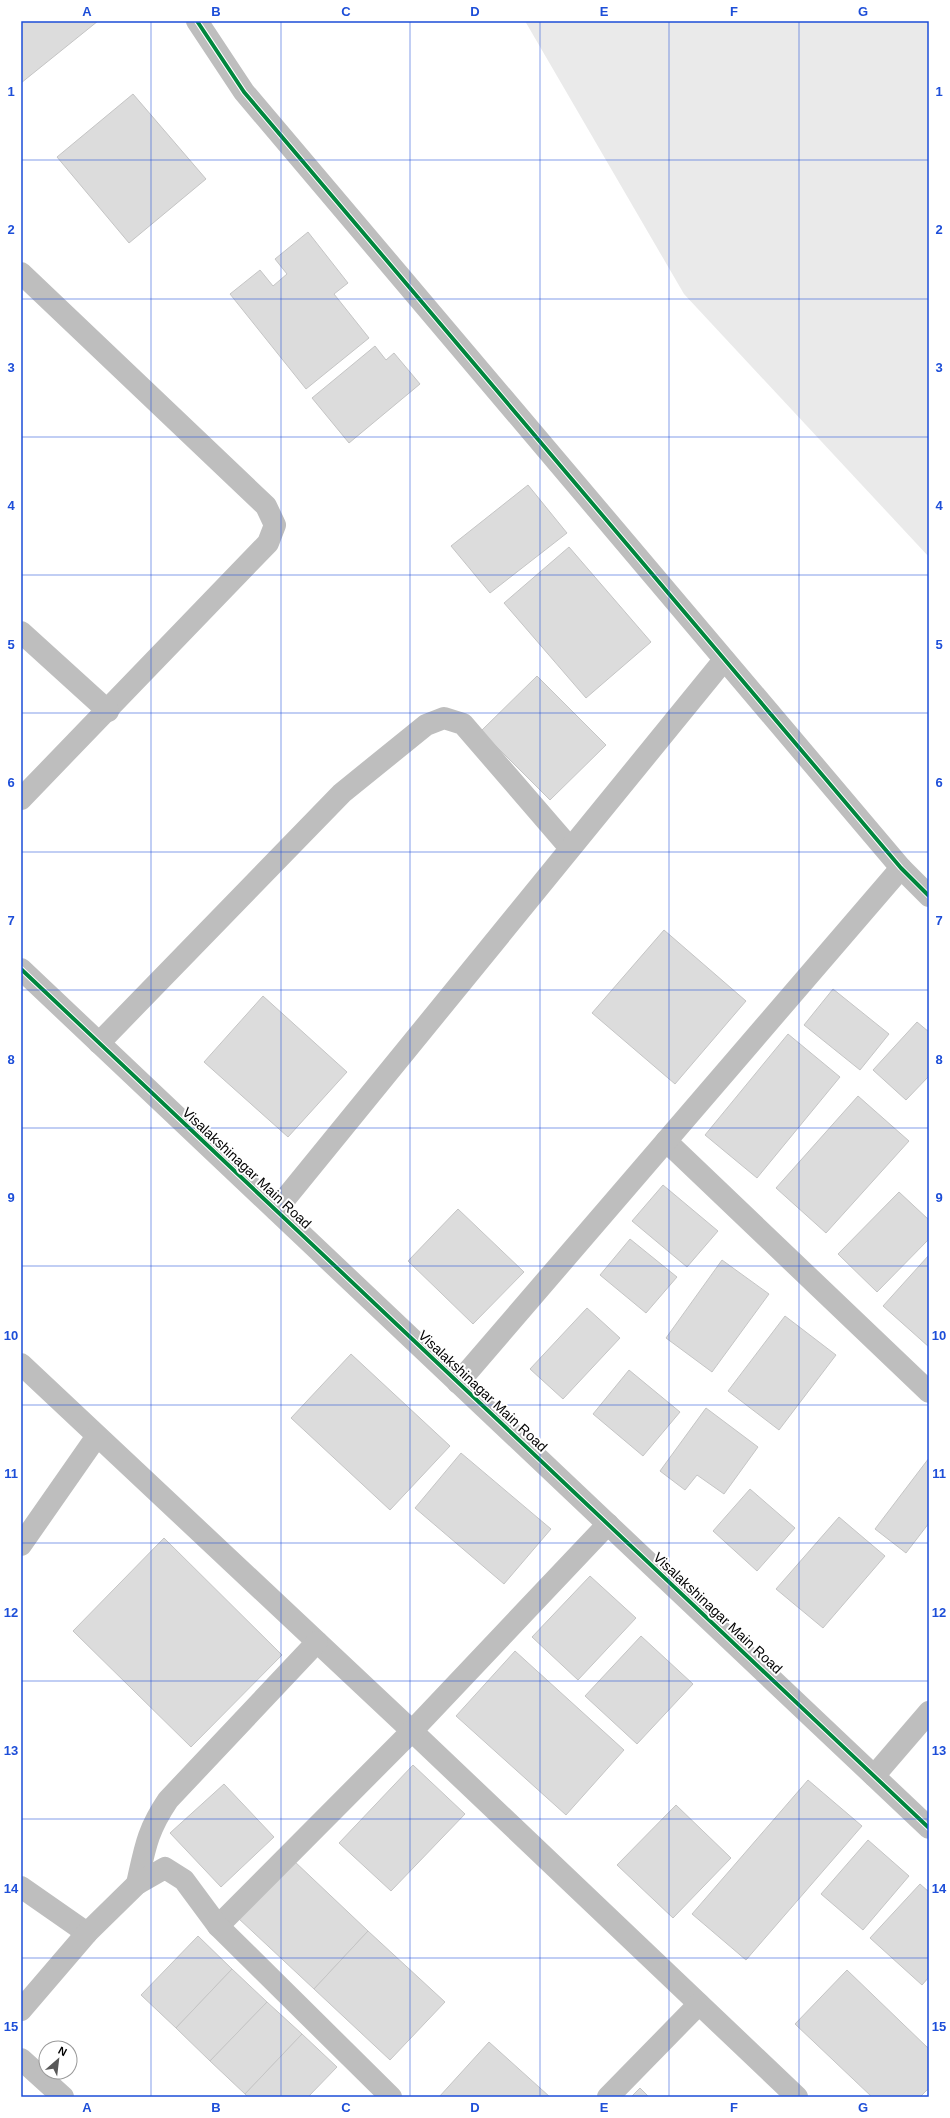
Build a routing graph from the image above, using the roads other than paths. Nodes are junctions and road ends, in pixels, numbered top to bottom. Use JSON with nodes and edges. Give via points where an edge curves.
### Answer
{"nodes":[{"id":1,"x":198,"y":21,"type":"edge"},
{"id":2,"x":21,"y":273,"type":"edge"},
{"id":3,"x":21,"y":632,"type":"edge"},
{"id":4,"x":724,"y":660,"type":"junction"},
{"id":5,"x":108,"y":711,"type":"junction"},
{"id":6,"x":21,"y":799,"type":"edge"},
{"id":7,"x":570,"y":848,"type":"junction"},
{"id":8,"x":901,"y":868,"type":"junction"},
{"id":9,"x":929,"y":896,"type":"edge"},
{"id":10,"x":21,"y":969,"type":"edge"},
{"id":11,"x":99,"y":1043,"type":"junction"},
{"id":12,"x":666,"y":1141,"type":"junction"},
{"id":13,"x":276,"y":1210,"type":"junction"},
{"id":14,"x":21,"y":1364,"type":"edge"},
{"id":15,"x":458,"y":1383,"type":"junction"},
{"id":16,"x":929,"y":1392,"type":"edge"},
{"id":17,"x":97,"y":1436,"type":"junction"},
{"id":18,"x":608,"y":1524,"type":"junction"},
{"id":19,"x":21,"y":1545,"type":"edge"},
{"id":20,"x":317,"y":1642,"type":"junction"},
{"id":21,"x":929,"y":1712,"type":"edge"},
{"id":22,"x":412,"y":1731,"type":"junction"},
{"id":23,"x":874,"y":1776,"type":"junction"},
{"id":24,"x":929,"y":1828,"type":"edge"},
{"id":25,"x":138,"y":1884,"type":"junction"},
{"id":26,"x":21,"y":1887,"type":"edge"},
{"id":27,"x":218,"y":1926,"type":"junction"},
{"id":28,"x":87,"y":1933,"type":"junction"},
{"id":29,"x":699,"y":2004,"type":"junction"},
{"id":30,"x":21,"y":2010,"type":"edge"},
{"id":31,"x":21,"y":2058,"type":"edge"},
{"id":32,"x":63,"y":2097,"type":"edge"},
{"id":33,"x":391,"y":2097,"type":"edge"},
{"id":34,"x":608,"y":2097,"type":"edge"},
{"id":35,"x":797,"y":2097,"type":"edge"}],
"edges":[{"from":1,"to":4,"type":"street","via":[[244,92]]},
{"from":2,"to":5,"type":"street","via":[[266,506],[275,525],[268,543]]},
{"from":3,"to":5,"type":"street"},
{"from":4,"to":7,"type":"street"},
{"from":4,"to":8,"type":"street"},
{"from":5,"to":6,"type":"street"},
{"from":7,"to":11,"type":"street","via":[[463,724],[444,718],[426,725],[342,793]]},
{"from":7,"to":13,"type":"street"},
{"from":8,"to":9,"type":"street"},
{"from":8,"to":12,"type":"street"},
{"from":10,"to":11,"type":"street","name":"Visalakshinagar Main Road"},
{"from":11,"to":13,"type":"street","name":"Visalakshinagar Main Road"},
{"from":12,"to":15,"type":"street"},
{"from":12,"to":16,"type":"street"},
{"from":13,"to":15,"type":"street","name":"Visalakshinagar Main Road"},
{"from":14,"to":17,"type":"street"},
{"from":15,"to":18,"type":"street","name":"Visalakshinagar Main Road"},
{"from":17,"to":19,"type":"street"},
{"from":17,"to":20,"type":"street"},
{"from":18,"to":22,"type":"street"},
{"from":18,"to":23,"type":"street","name":"Visalakshinagar Main Road"},
{"from":20,"to":22,"type":"street"},
{"from":20,"to":25,"type":"street","via":[[168,1800],[147,1837]]},
{"from":21,"to":23,"type":"street"},
{"from":22,"to":27,"type":"street"},
{"from":22,"to":29,"type":"street"},
{"from":23,"to":24,"type":"street","name":"Visalakshinagar Main Road"},
{"from":25,"to":27,"type":"street","via":[[165,1868],[184,1880]]},
{"from":25,"to":28,"type":"street"},
{"from":26,"to":28,"type":"street"},
{"from":27,"to":33,"type":"street"},
{"from":28,"to":30,"type":"street"},
{"from":29,"to":34,"type":"street"},
{"from":29,"to":35,"type":"street"},
{"from":31,"to":32,"type":"street"}]}
